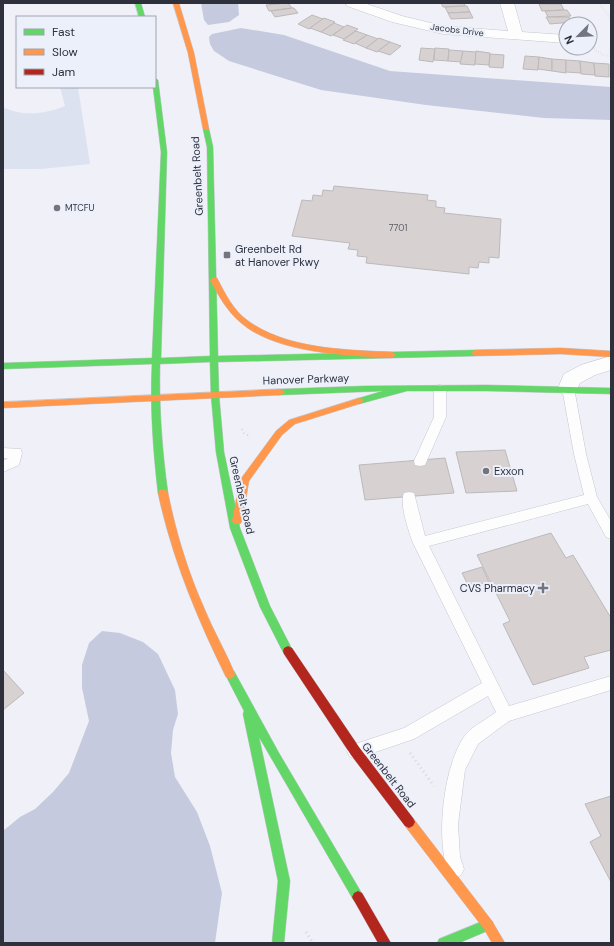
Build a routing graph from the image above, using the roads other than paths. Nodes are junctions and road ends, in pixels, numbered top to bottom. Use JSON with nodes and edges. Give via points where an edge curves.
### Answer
{"nodes":[{"id":1,"x":138,"y":3,"type":"edge"},
{"id":2,"x":176,"y":3,"type":"edge"},
{"id":3,"x":352,"y":3,"type":"edge"},
{"id":4,"x":507,"y":3,"type":"edge"},
{"id":5,"x":142,"y":16,"type":"edge"},
{"id":6,"x":516,"y":35,"type":"junction"},
{"id":7,"x":558,"y":38,"type":"edge"},
{"id":8,"x":156,"y":86,"type":"edge"},
{"id":9,"x":213,"y":279,"type":"junction"},
{"id":10,"x":611,"y":354,"type":"edge"},
{"id":11,"x":392,"y":356,"type":"junction"},
{"id":12,"x":214,"y":359,"type":"junction"},
{"id":13,"x":156,"y":361,"type":"junction"},
{"id":14,"x":611,"y":363,"type":"edge"},
{"id":15,"x":3,"y":366,"type":"edge"},
{"id":16,"x":407,"y":388,"type":"junction"},
{"id":17,"x":440,"y":388,"type":"junction"},
{"id":18,"x":568,"y":388,"type":"junction"},
{"id":19,"x":611,"y":390,"type":"edge"},
{"id":20,"x":214,"y":395,"type":"junction"},
{"id":21,"x":155,"y":398,"type":"junction"},
{"id":22,"x":3,"y":405,"type":"edge"},
{"id":23,"x":3,"y":453,"type":"edge"},
{"id":24,"x":420,"y":461,"type":"dead end"},
{"id":25,"x":3,"y":467,"type":"edge"},
{"id":26,"x":409,"y":497,"type":"dead end"},
{"id":27,"x":591,"y":498,"type":"junction"},
{"id":28,"x":235,"y":528,"type":"junction"},
{"id":29,"x":611,"y":534,"type":"edge"},
{"id":30,"x":420,"y":543,"type":"junction"},
{"id":31,"x":611,"y":683,"type":"edge"},
{"id":32,"x":491,"y":686,"type":"junction"},
{"id":33,"x":248,"y":714,"type":"junction"},
{"id":34,"x":505,"y":715,"type":"junction"},
{"id":35,"x":355,"y":751,"type":"junction"},
{"id":36,"x":462,"y":890,"type":"junction"},
{"id":37,"x":488,"y":925,"type":"junction"},
{"id":38,"x":278,"y":943,"type":"edge"},
{"id":39,"x":385,"y":943,"type":"edge"},
{"id":40,"x":443,"y":943,"type":"edge"},
{"id":41,"x":474,"y":943,"type":"edge"},
{"id":42,"x":499,"y":943,"type":"edge"}],
"edges":[{"from":1,"to":5,"type":"main road"},
{"from":2,"to":9,"type":"main road","name":"Greenbelt Road","via":[[191,53],[210,147]]},
{"from":3,"to":6,"type":"street","name":"Jacobs Drive","via":[[393,19],[418,25],[476,34]]},
{"from":4,"to":6,"type":"street"},
{"from":6,"to":7,"type":"street","name":"Jacobs Drive"},
{"from":8,"to":13,"type":"main road","via":[[164,152]]},
{"from":9,"to":11,"type":"main road","via":[[228,304],[241,319],[260,331],[306,347],[359,355]]},
{"from":9,"to":12,"type":"main road","name":"Greenbelt Road"},
{"from":10,"to":11,"type":"main road","name":"Hanover Parkway","via":[[562,352]]},
{"from":11,"to":12,"type":"main road","name":"Hanover Parkway"},
{"from":12,"to":13,"type":"main road","name":"Hanover Parkway"},
{"from":12,"to":20,"type":"main road","name":"Greenbelt Road"},
{"from":13,"to":15,"type":"main road","name":"Hanover Parkway"},
{"from":13,"to":21,"type":"main road"},
{"from":14,"to":18,"type":"street","via":[[588,370],[571,379]]},
{"from":16,"to":17,"type":"main road","name":"Hanover Parkway"},
{"from":16,"to":20,"type":"main road","name":"Hanover Parkway"},
{"from":16,"to":28,"type":"main road","via":[[292,422],[269,445],[245,480]]},
{"from":17,"to":18,"type":"main road","name":"Hanover Parkway"},
{"from":17,"to":24,"type":"lane","via":[[440,417]]},
{"from":18,"to":19,"type":"main road","name":"Hanover Parkway"},
{"from":18,"to":27,"type":"lane"},
{"from":20,"to":21,"type":"main road","name":"Hanover Parkway"},
{"from":20,"to":28,"type":"main road","name":"Greenbelt Road","via":[[220,452]]},
{"from":21,"to":22,"type":"main road","name":"Hanover Parkway"},
{"from":21,"to":33,"type":"main road","via":[[156,432],[164,496],[176,545],[221,660]]},
{"from":23,"to":25,"type":"lane","via":[[16,453],[14,461]]},
{"from":26,"to":30,"type":"lane"},
{"from":27,"to":29,"type":"lane"},
{"from":27,"to":30,"type":"lane"},
{"from":28,"to":35,"type":"main road","name":"Greenbelt Road","via":[[265,607],[289,652]]},
{"from":30,"to":32,"type":"lane"},
{"from":31,"to":34,"type":"lane"},
{"from":32,"to":34,"type":"lane"},
{"from":32,"to":35,"type":"lane","via":[[408,734]]},
{"from":33,"to":38,"type":"main road","via":[[284,881]]},
{"from":33,"to":39,"type":"main road"},
{"from":34,"to":36,"type":"lane","via":[[472,739],[457,769],[450,824],[451,857]]},
{"from":35,"to":36,"type":"main road","name":"Greenbelt Road"},
{"from":36,"to":37,"type":"main road","name":"Greenbelt Road"},
{"from":37,"to":40,"type":"main road"},
{"from":37,"to":41,"type":"main road"},
{"from":37,"to":42,"type":"main road","name":"Greenbelt Road"}]}
